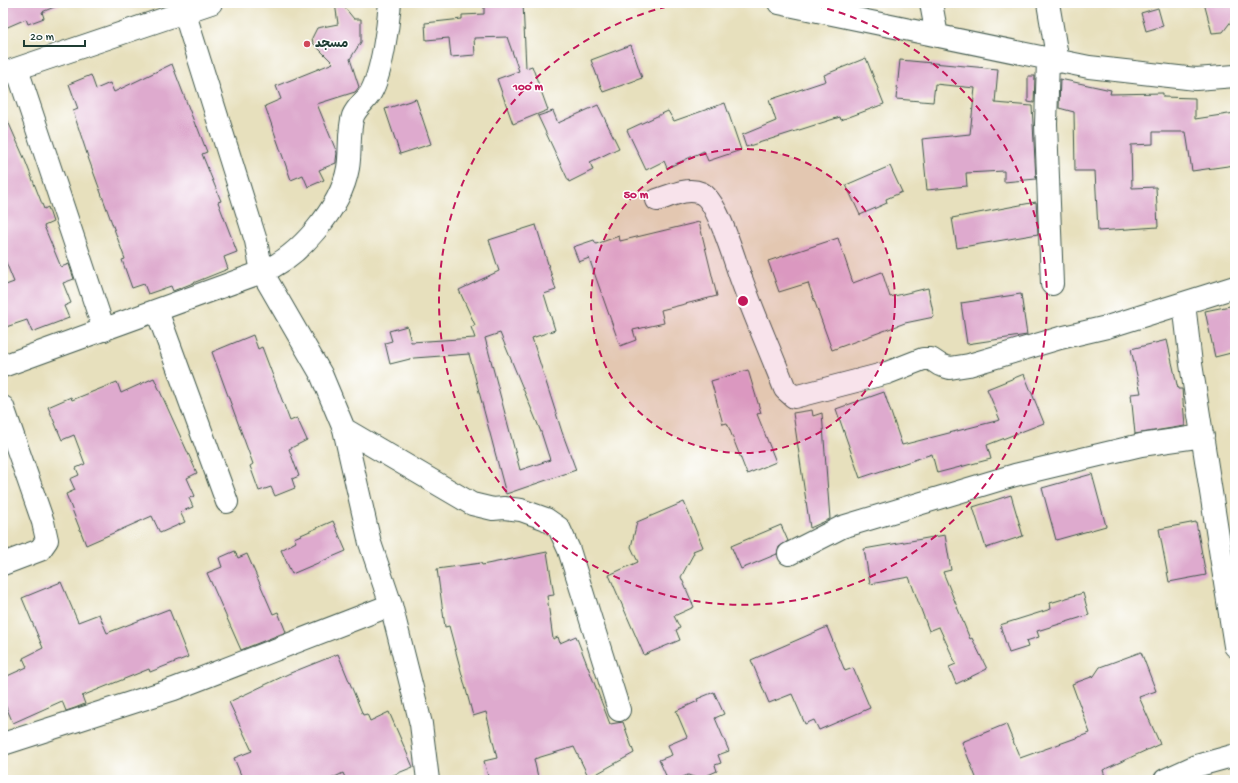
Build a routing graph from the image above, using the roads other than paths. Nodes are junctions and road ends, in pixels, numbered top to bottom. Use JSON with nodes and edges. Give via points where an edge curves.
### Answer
{"nodes":[{"id":1,"x":211,"y":3,"type":"edge"},
{"id":2,"x":390,"y":3,"type":"edge"},
{"id":3,"x":779,"y":3,"type":"edge"},
{"id":4,"x":930,"y":3,"type":"edge"},
{"id":5,"x":1048,"y":3,"type":"edge"},
{"id":6,"x":821,"y":7,"type":"edge"},
{"id":7,"x":184,"y":11,"type":"junction"},
{"id":8,"x":937,"y":36,"type":"junction"},
{"id":9,"x":1053,"y":61,"type":"junction"},
{"id":10,"x":10,"y":71,"type":"edge"},
{"id":11,"x":1235,"y":76,"type":"edge"},
{"id":12,"x":657,"y":200,"type":"dead end"},
{"id":13,"x":262,"y":272,"type":"junction"},
{"id":14,"x":1052,"y":284,"type":"dead end"},
{"id":15,"x":1235,"y":287,"type":"edge"},
{"id":16,"x":1184,"y":303,"type":"junction"},
{"id":17,"x":157,"y":311,"type":"junction"},
{"id":18,"x":104,"y":330,"type":"junction"},
{"id":19,"x":3,"y":366,"type":"edge"},
{"id":20,"x":3,"y":406,"type":"edge"},
{"id":21,"x":344,"y":429,"type":"junction"},
{"id":22,"x":1203,"y":436,"type":"junction"},
{"id":23,"x":226,"y":502,"type":"dead end"},
{"id":24,"x":789,"y":554,"type":"dead end"},
{"id":25,"x":3,"y":564,"type":"edge"},
{"id":26,"x":391,"y":605,"type":"junction"},
{"id":27,"x":1233,"y":616,"type":"edge"},
{"id":28,"x":1235,"y":646,"type":"edge"},
{"id":29,"x":619,"y":710,"type":"dead end"},
{"id":30,"x":3,"y":744,"type":"edge"},
{"id":31,"x":1234,"y":759,"type":"edge"},
{"id":32,"x":428,"y":780,"type":"edge"},
{"id":33,"x":1165,"y":780,"type":"edge"}],
"edges":[{"from":1,"to":7,"type":"street"},
{"from":2,"to":13,"type":"street","via":[[381,60],[374,83],[356,109],[353,118],[345,181],[328,214],[313,234],[278,266]]},
{"from":3,"to":6,"type":"street"},
{"from":4,"to":8,"type":"street"},
{"from":5,"to":9,"type":"street"},
{"from":6,"to":8,"type":"street"},
{"from":7,"to":10,"type":"street"},
{"from":7,"to":13,"type":"street","via":[[256,241]]},
{"from":8,"to":9,"type":"street"},
{"from":9,"to":11,"type":"street","via":[[1188,79]]},
{"from":9,"to":14,"type":"street","via":[[1046,132]]},
{"from":10,"to":18,"type":"street"},
{"from":12,"to":16,"type":"street","via":[[693,190],[703,194],[715,211],[785,389],[794,397],[887,373],[923,359],[931,359],[950,368],[969,364],[1107,327]]},
{"from":13,"to":17,"type":"street"},
{"from":13,"to":21,"type":"street","via":[[321,374]]},
{"from":15,"to":16,"type":"street"},
{"from":16,"to":22,"type":"street"},
{"from":17,"to":18,"type":"street"},
{"from":17,"to":23,"type":"street"},
{"from":18,"to":19,"type":"street"},
{"from":20,"to":25,"type":"street","via":[[47,540],[40,550]]},
{"from":21,"to":26,"type":"street","via":[[370,543]]},
{"from":21,"to":29,"type":"street","via":[[472,504],[493,509],[521,510],[546,519],[559,528],[569,550]]},
{"from":22,"to":24,"type":"street","via":[[1140,445],[1015,475],[842,527]]},
{"from":22,"to":27,"type":"street"},
{"from":26,"to":30,"type":"street","via":[[174,689]]},
{"from":26,"to":32,"type":"street","via":[[421,724]]},
{"from":27,"to":28,"type":"street"},
{"from":31,"to":33,"type":"street","via":[[1196,766]]}]}
